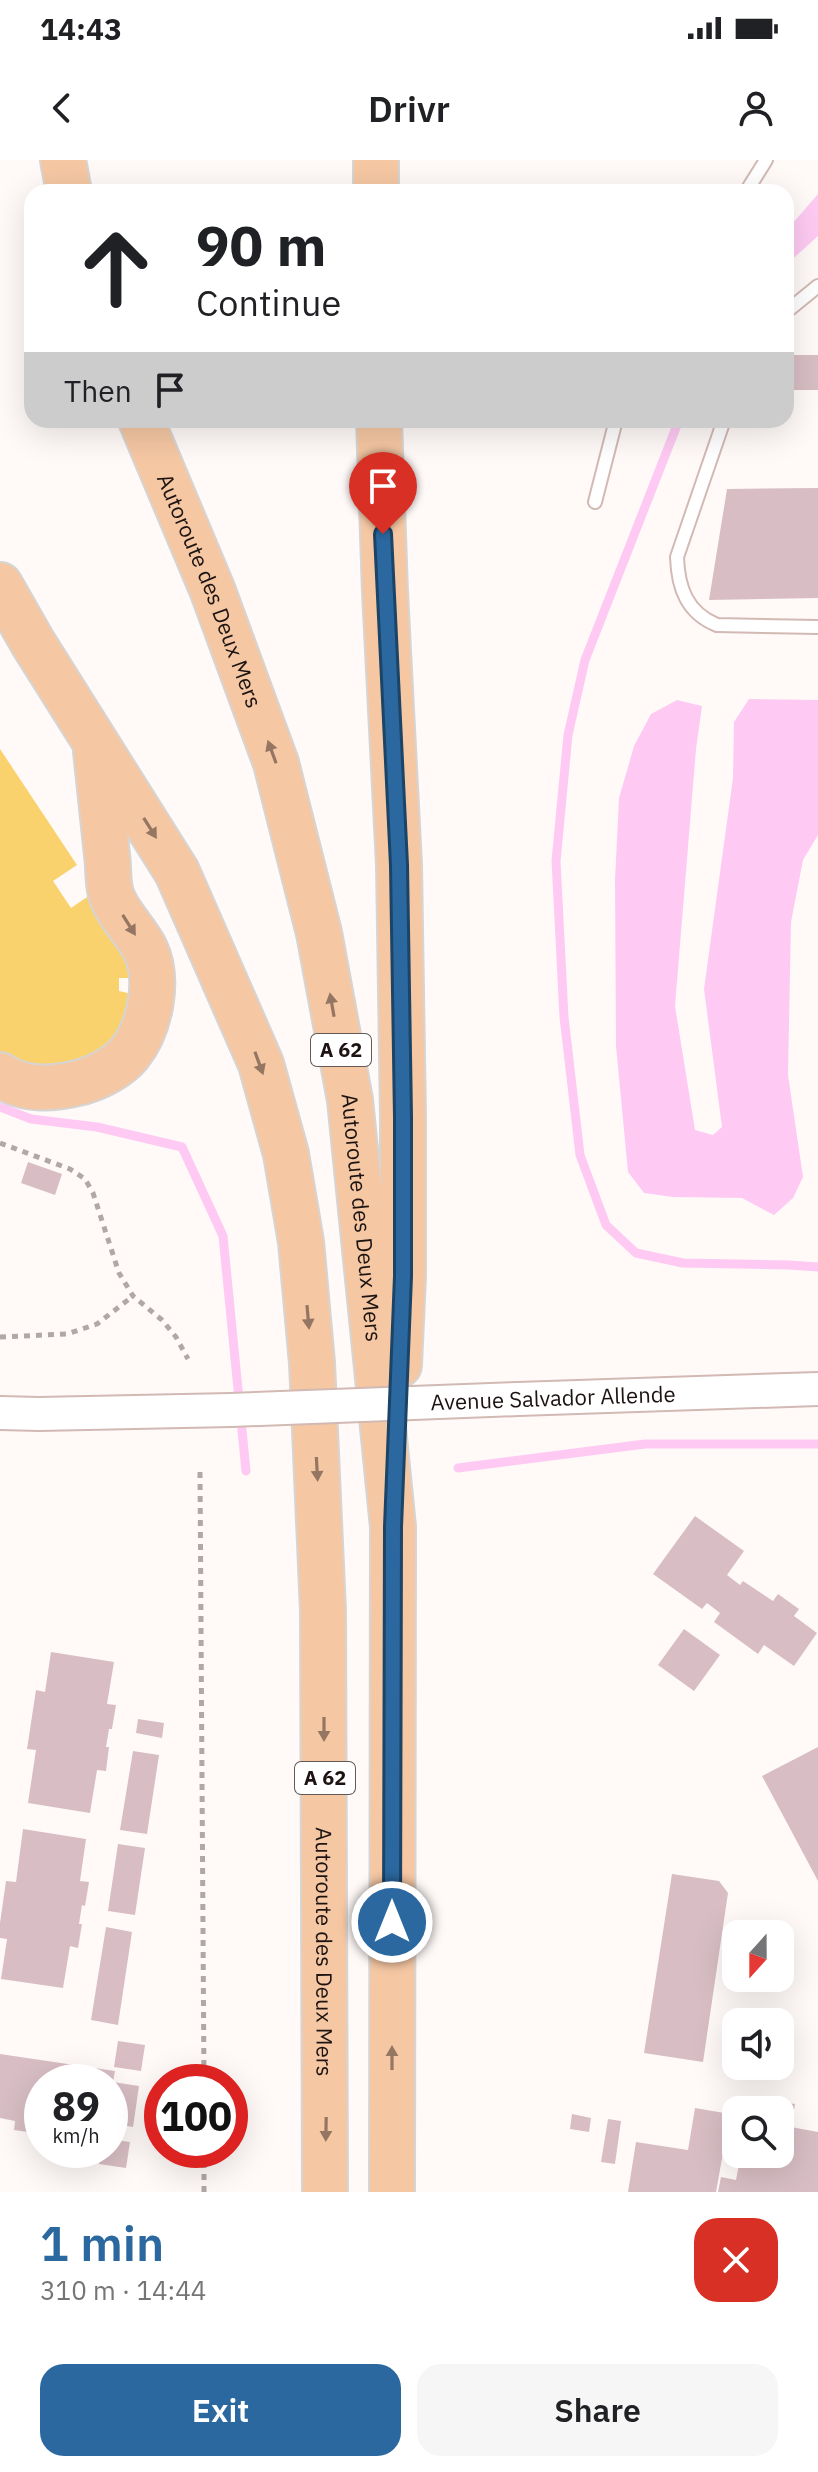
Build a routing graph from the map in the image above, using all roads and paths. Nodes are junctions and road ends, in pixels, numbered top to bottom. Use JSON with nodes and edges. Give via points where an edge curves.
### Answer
{"nodes":[{"id":1,"x":63,"y":160,"type":"edge"},
{"id":2,"x":376,"y":160,"type":"edge"},
{"id":3,"x":766,"y":160,"type":"edge"},
{"id":4,"x":68,"y":184,"type":"edge"},
{"id":5,"x":376,"y":184,"type":"edge"},
{"id":6,"x":751,"y":184,"type":"edge"},
{"id":7,"x":818,"y":286,"type":"edge"},
{"id":8,"x":794,"y":306,"type":"edge"},
{"id":9,"x":144,"y":428,"type":"edge"},
{"id":10,"x":379,"y":428,"type":"edge"},
{"id":11,"x":614,"y":428,"type":"edge"},
{"id":12,"x":721,"y":428,"type":"edge"},
{"id":13,"x":595,"y":502,"type":"dead end"},
{"id":14,"x":0,"y":585,"type":"edge"},
{"id":15,"x":0,"y":601,"type":"edge"},
{"id":16,"x":818,"y":627,"type":"edge"},
{"id":17,"x":33,"y":643,"type":"junction"},
{"id":18,"x":95,"y":741,"type":"junction"},
{"id":19,"x":0,"y":1075,"type":"edge"},
{"id":20,"x":0,"y":1143,"type":"edge"},
{"id":21,"x":133,"y":1296,"type":"junction"},
{"id":22,"x":0,"y":1337,"type":"edge"},
{"id":23,"x":188,"y":1359,"type":"dead end"},
{"id":24,"x":818,"y":1389,"type":"edge"},
{"id":25,"x":0,"y":1413,"type":"edge"},
{"id":26,"x":200,"y":1472,"type":"dead end"},
{"id":27,"x":393,"y":1527,"type":"junction"},
{"id":28,"x":204,"y":2064,"type":"edge"},
{"id":29,"x":204,"y":2168,"type":"edge"},
{"id":30,"x":204,"y":2192,"type":"edge"},
{"id":31,"x":325,"y":2192,"type":"edge"},
{"id":32,"x":392,"y":2192,"type":"edge"}],
"edges":[{"from":1,"to":4,"type":"highway"},
{"from":2,"to":5,"type":"highway"},
{"from":3,"to":6,"type":"lane"},
{"from":7,"to":8,"type":"lane"},
{"from":27,"to":9,"type":"highway","name":"Autoroute des Deux Mers","number":"A 62","one_way":true,"via":[[350,1100],[319,933],[276,763],[212,589]]},
{"from":10,"to":27,"type":"highway","via":[[399,865],[403,1101],[403,1276]]},
{"from":11,"to":13,"type":"lane"},
{"from":12,"to":16,"type":"lane","via":[[677,557],[687,603],[703,620],[717,625]]},
{"from":14,"to":17,"type":"highway","name":"Autoroute des Deux Mers","number":"A 62"},
{"from":15,"to":17,"type":"highway"},
{"from":17,"to":18,"type":"highway","name":"Autoroute des Deux Mers","number":"A 62"},
{"from":18,"to":19,"type":"highway","one_way":true,"via":[[112,897],[146,951],[152,992],[148,1014],[131,1052],[88,1080],[29,1087]]},
{"from":18,"to":31,"type":"highway","name":"Autoroute des Deux Mers","number":"A 62","one_way":true,"via":[[177,872],[261,1064],[286,1154],[301,1242],[323,1611]]},
{"from":20,"to":21,"type":"path","via":[[85,1179],[119,1273]]},
{"from":21,"to":22,"type":"path","via":[[97,1324],[67,1334]]},
{"from":21,"to":23,"type":"path","via":[[162,1320]]},
{"from":24,"to":25,"type":"street","name":"Avenue Salvador Allende","bridge":true},
{"from":26,"to":28,"type":"path"},
{"from":32,"to":27,"type":"highway","name":"Autoroute des Deux Mers","number":"A 62","one_way":true},
{"from":29,"to":30,"type":"path"}]}
